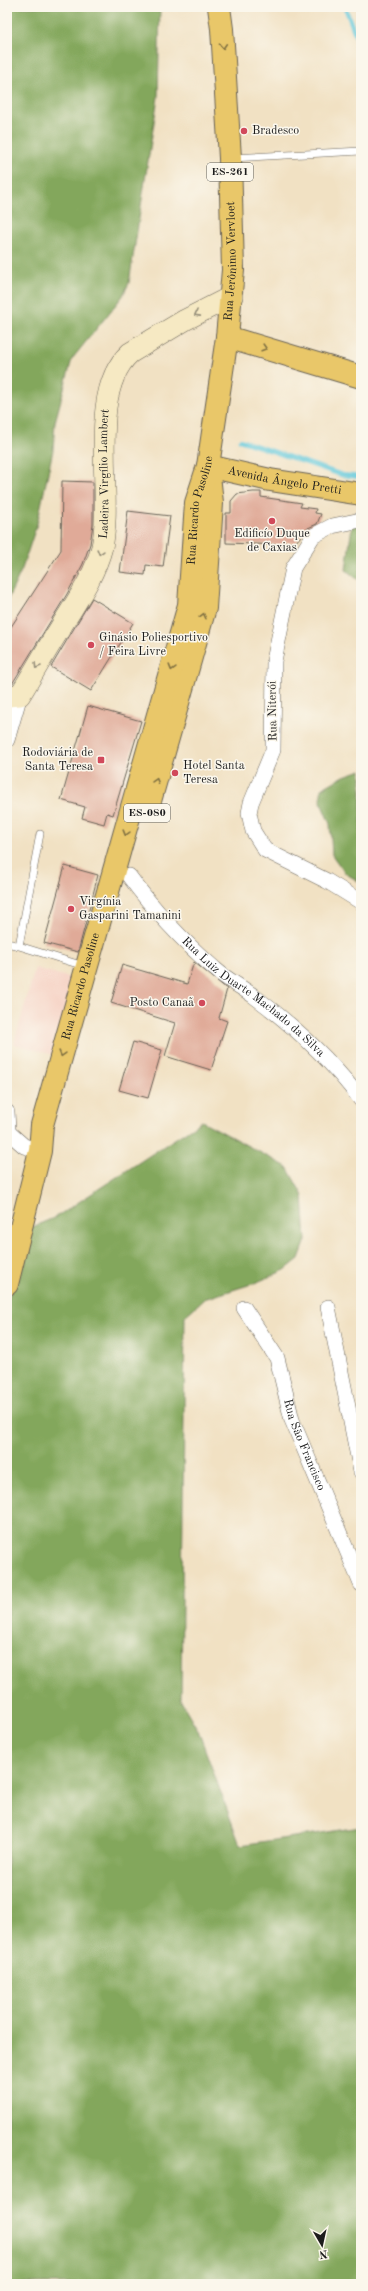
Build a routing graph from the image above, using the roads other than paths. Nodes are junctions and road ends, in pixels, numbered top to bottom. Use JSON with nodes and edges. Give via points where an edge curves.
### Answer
{"nodes":[{"id":1,"x":219,"y":7,"type":"edge"},
{"id":2,"x":361,"y":151,"type":"edge"},
{"id":3,"x":230,"y":158,"type":"junction"},
{"id":4,"x":232,"y":296,"type":"junction"},
{"id":5,"x":227,"y":337,"type":"junction"},
{"id":6,"x":361,"y":377,"type":"edge"},
{"id":7,"x":208,"y":466,"type":"junction"},
{"id":8,"x":361,"y":494,"type":"edge"},
{"id":9,"x":361,"y":520,"type":"edge"},
{"id":10,"x":13,"y":696,"type":"edge"},
{"id":11,"x":7,"y":740,"type":"edge"},
{"id":12,"x":40,"y":834,"type":"dead end"},
{"id":13,"x":129,"y":876,"type":"junction"},
{"id":14,"x":361,"y":902,"type":"edge"},
{"id":15,"x":7,"y":943,"type":"edge"},
{"id":16,"x":19,"y":946,"type":"junction"},
{"id":17,"x":87,"y":968,"type":"junction"},
{"id":18,"x":361,"y":1100,"type":"edge"},
{"id":19,"x":7,"y":1112,"type":"edge"},
{"id":20,"x":8,"y":1131,"type":"edge"},
{"id":21,"x":40,"y":1151,"type":"junction"},
{"id":22,"x":7,"y":1284,"type":"edge"},
{"id":23,"x":328,"y":1307,"type":"dead end"},
{"id":24,"x":244,"y":1308,"type":"dead end"},
{"id":25,"x":361,"y":1472,"type":"edge"},
{"id":26,"x":361,"y":1584,"type":"edge"}],
"edges":[{"from":1,"to":3,"type":"main road","name":"Rua Jerônimo Vervloet","number":"ES-261","one_way":true},
{"from":2,"to":3,"type":"lane"},
{"from":3,"to":4,"type":"main road","name":"Rua Jerônimo Vervloet","number":"ES-261"},
{"from":4,"to":5,"type":"main road","name":"Rua Jerônimo Vervloet","number":"ES-261"},
{"from":4,"to":10,"type":"street","name":"Ladeira Virgílio Lambert","one_way":true,"via":[[185,320],[122,360],[114,375],[105,423],[105,510],[102,546],[87,586]]},
{"from":5,"to":6,"type":"main road","one_way":true},
{"from":5,"to":7,"type":"main road","name":"Rua Jerônimo Vervloet","number":"ES-261"},
{"from":7,"to":8,"type":"main road","name":"Avenida Ângelo Pretti","via":[[270,480]]},
{"from":13,"to":7,"type":"main road","name":"Rua Ricardo Pasoline","number":"ES-080","one_way":true,"via":[[205,608],[212,504]]},
{"from":7,"to":17,"type":"main road","name":"Rua Ricardo Pasoline","number":"ES-080","one_way":true,"via":[[196,503],[191,586],[186,619]]},
{"from":9,"to":14,"type":"street","name":"Rua Niterói","via":[[332,526],[313,536],[293,568],[274,661],[274,750],[249,813],[253,831],[265,850],[327,881]]},
{"from":10,"to":11,"type":"street"},
{"from":12,"to":16,"type":"lane"},
{"from":13,"to":18,"type":"street","name":"Rua Luiz Duarte Machado da Silva","via":[[142,895],[216,970],[256,998],[304,1038],[345,1079]]},
{"from":13,"to":21,"type":"main road","name":"Rua Ricardo Pasoline","number":"ES-080","via":[[56,1128]]},
{"from":15,"to":16,"type":"lane"},
{"from":16,"to":17,"type":"lane"},
{"from":17,"to":21,"type":"main road","name":"Rua Ricardo Pasoline","number":"ES-080","one_way":true,"via":[[42,1125]]},
{"from":19,"to":20,"type":"street"},
{"from":20,"to":21,"type":"street","via":[[24,1146]]},
{"from":21,"to":22,"type":"main road","number":"ES-080"},
{"from":23,"to":25,"type":"street"},
{"from":24,"to":26,"type":"street","name":"Rua São Francisco","via":[[277,1358],[292,1420]]}]}
